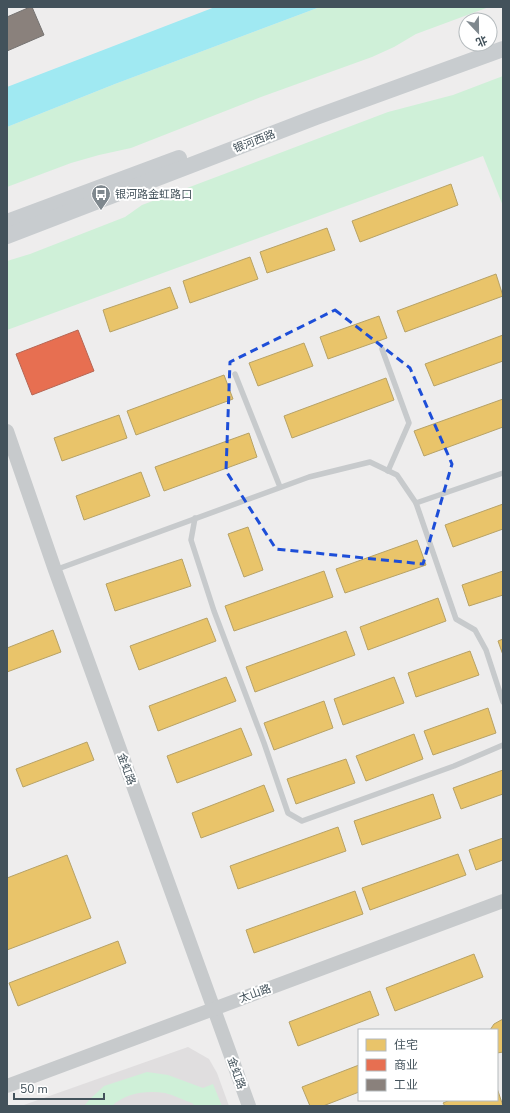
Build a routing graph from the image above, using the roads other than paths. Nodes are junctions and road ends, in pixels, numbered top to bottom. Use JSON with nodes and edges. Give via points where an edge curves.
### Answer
{"nodes":[{"id":1,"x":503,"y":49,"type":"edge"},
{"id":2,"x":467,"y":52,"type":"edge"},
{"id":3,"x":7,"y":222,"type":"edge"},
{"id":4,"x":7,"y":236,"type":"edge"},
{"id":5,"x":382,"y":349,"type":"dead end"},
{"id":6,"x":235,"y":374,"type":"dead end"},
{"id":7,"x":7,"y":431,"type":"edge"},
{"id":8,"x":388,"y":471,"type":"junction"},
{"id":9,"x":503,"y":473,"type":"edge"},
{"id":10,"x":280,"y":487,"type":"junction"},
{"id":11,"x":416,"y":503,"type":"junction"},
{"id":12,"x":195,"y":518,"type":"junction"},
{"id":13,"x":55,"y":570,"type":"junction"},
{"id":14,"x":503,"y":702,"type":"edge"},
{"id":15,"x":503,"y":745,"type":"edge"},
{"id":16,"x":503,"y":901,"type":"edge"},
{"id":17,"x":214,"y":1009,"type":"junction"},
{"id":18,"x":7,"y":1086,"type":"edge"},
{"id":19,"x":249,"y":1106,"type":"edge"}],
"edges":[{"from":1,"to":4,"type":"main road","name":"银河西路","via":[[316,117]]},
{"from":2,"to":3,"type":"main road","name":"银河西路"},
{"from":5,"to":8,"type":"lane","via":[[409,424]]},
{"from":6,"to":10,"type":"lane"},
{"from":7,"to":13,"type":"street","name":"金虹路"},
{"from":8,"to":10,"type":"lane","via":[[370,462],[309,476]]},
{"from":8,"to":11,"type":"lane","via":[[397,475]]},
{"from":9,"to":11,"type":"lane"},
{"from":10,"to":12,"type":"lane"},
{"from":11,"to":14,"type":"lane","via":[[456,619],[475,630],[486,650]]},
{"from":12,"to":13,"type":"lane"},
{"from":12,"to":15,"type":"lane","via":[[191,540],[214,611],[288,813],[302,821],[454,766]]},
{"from":13,"to":17,"type":"street","name":"金虹路"},
{"from":16,"to":17,"type":"street","name":"太山路"},
{"from":17,"to":18,"type":"street","name":"太山路"},
{"from":17,"to":19,"type":"street","name":"金虹路"}]}
